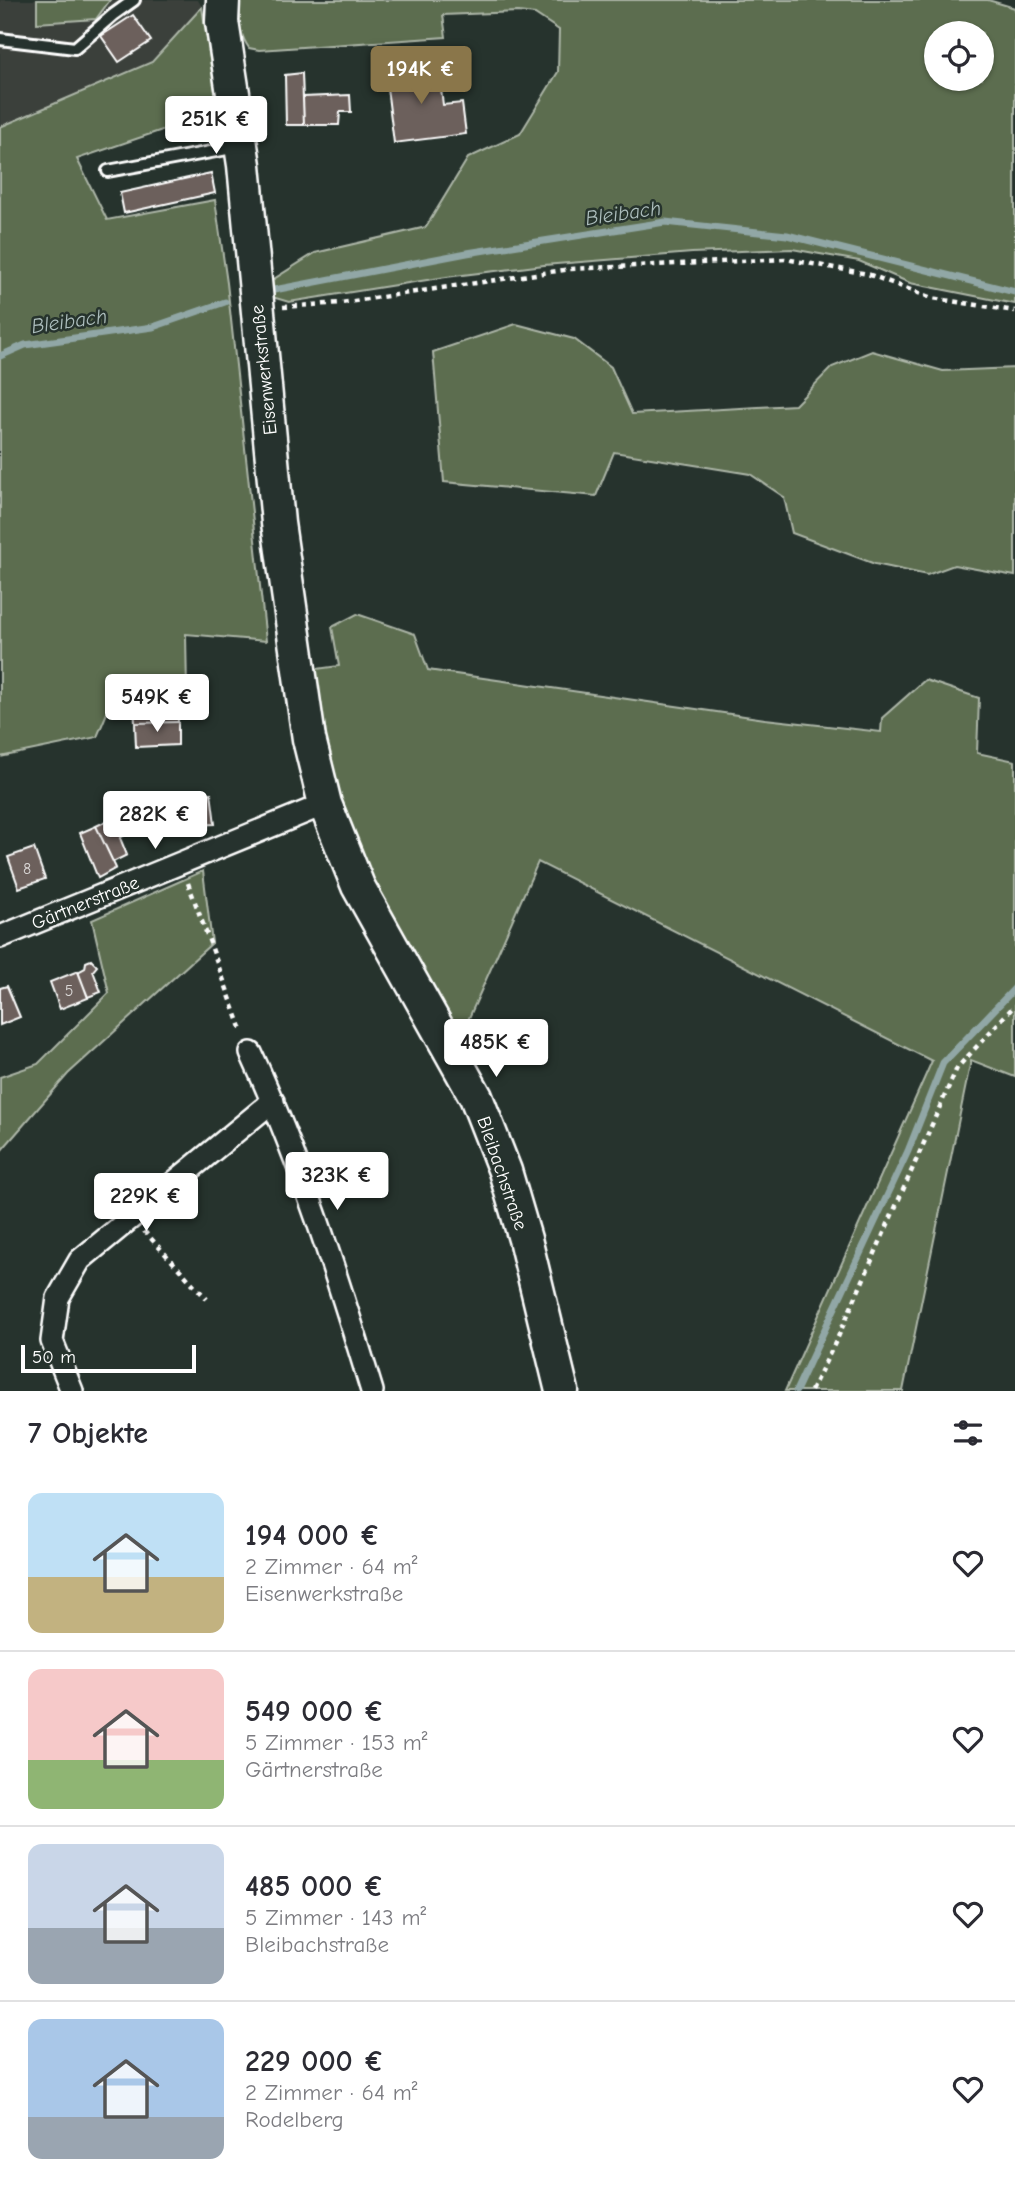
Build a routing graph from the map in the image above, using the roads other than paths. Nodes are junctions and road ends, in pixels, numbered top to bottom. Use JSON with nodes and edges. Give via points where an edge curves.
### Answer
{"nodes":[{"id":1,"x":134,"y":0,"type":"edge"},
{"id":2,"x":223,"y":0,"type":"edge"},
{"id":3,"x":0,"y":39,"type":"edge"},
{"id":4,"x":241,"y":146,"type":"junction"},
{"id":5,"x":108,"y":171,"type":"dead end"},
{"id":6,"x":309,"y":739,"type":"joint"},
{"id":7,"x":325,"y":804,"type":"junction"},
{"id":8,"x":0,"y":937,"type":"edge"},
{"id":9,"x":251,"y":1053,"type":"road end"},
{"id":10,"x":273,"y":1101,"type":"junction"},
{"id":11,"x":72,"y":1391,"type":"edge"},
{"id":12,"x":372,"y":1391,"type":"edge"},
{"id":13,"x":562,"y":1391,"type":"edge"}],
"edges":[{"from":1,"to":3,"type":"lane","via":[[75,48]]},
{"from":2,"to":4,"type":"main road","name":"Eisenwerkstraße","via":[[222,22]]},
{"from":4,"to":5,"type":"lane"},
{"from":4,"to":6,"type":"main road","name":"Eisenwerkstraße","via":[[278,523]]},
{"from":6,"to":7,"type":"main road","name":"Bleibachstraße"},
{"from":7,"to":8,"type":"street","name":"Gärtnerstraße"},
{"from":7,"to":13,"type":"main road","name":"Bleibachstraße","via":[[359,886],[477,1097],[525,1238]]},
{"from":9,"to":10,"type":"street"},
{"from":10,"to":11,"type":"street","via":[[80,1260],[58,1298],[52,1342]]},
{"from":10,"to":12,"type":"street","via":[[334,1264]]}]}
